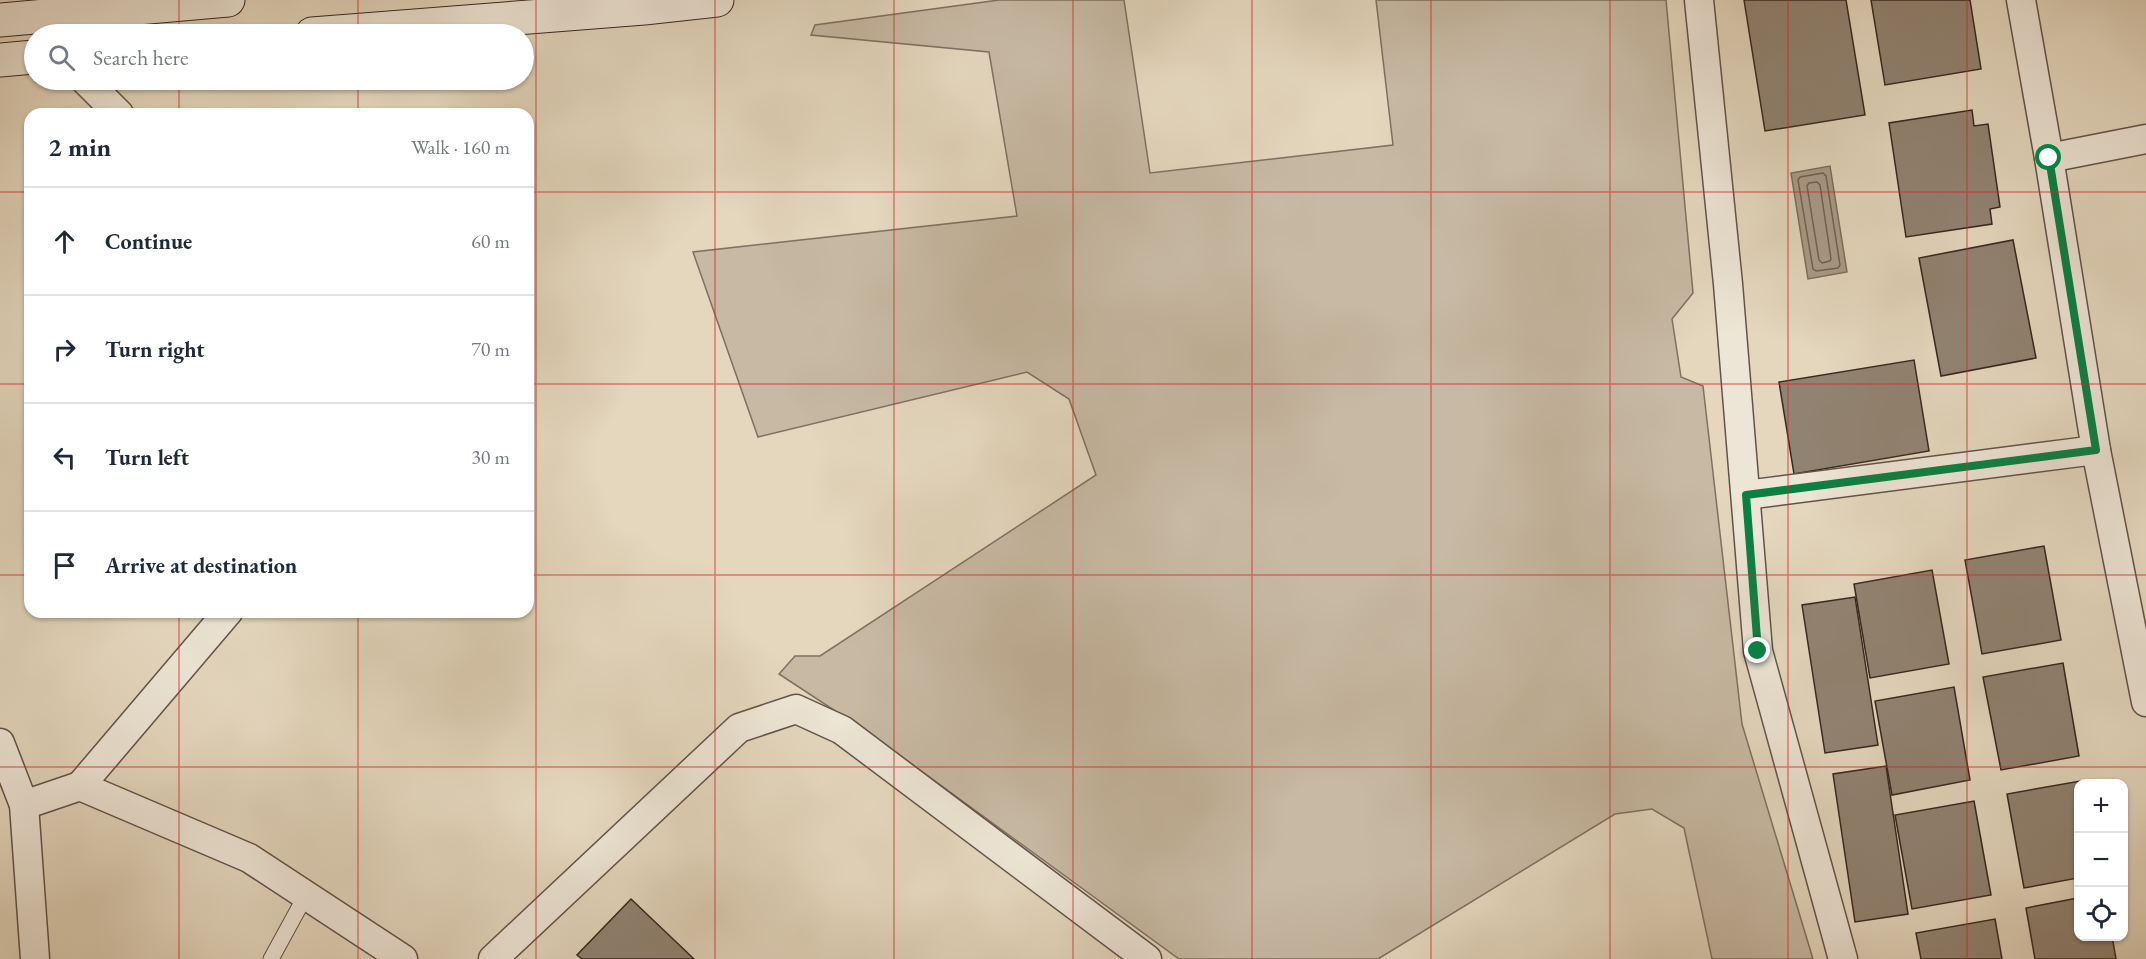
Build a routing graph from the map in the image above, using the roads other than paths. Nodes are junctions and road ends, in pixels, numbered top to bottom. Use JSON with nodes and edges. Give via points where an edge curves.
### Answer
{"nodes":[{"id":1,"x":228,"y":0,"type":"edge"},
{"id":2,"x":717,"y":0,"type":"edge"},
{"id":3,"x":1699,"y":0,"type":"edge"},
{"id":4,"x":2020,"y":0,"type":"edge"},
{"id":5,"x":643,"y":4,"type":"edge"},
{"id":6,"x":0,"y":20,"type":"edge"},
{"id":7,"x":422,"y":24,"type":"edge"},
{"id":8,"x":24,"y":58,"type":"edge"},
{"id":9,"x":0,"y":60,"type":"edge"},
{"id":10,"x":95,"y":90,"type":"edge"},
{"id":11,"x":113,"y":108,"type":"edge"},
{"id":12,"x":2146,"y":139,"type":"edge"},
{"id":13,"x":2049,"y":158,"type":"junction"},
{"id":14,"x":2096,"y":450,"type":"junction"},
{"id":15,"x":1746,"y":495,"type":"junction"},
{"id":16,"x":223,"y":618,"type":"edge"},
{"id":17,"x":2146,"y":702,"type":"edge"},
{"id":18,"x":0,"y":743,"type":"edge"},
{"id":19,"x":80,"y":786,"type":"junction"},
{"id":20,"x":24,"y":805,"type":"junction"},
{"id":21,"x":306,"y":895,"type":"junction"},
{"id":22,"x":35,"y":959,"type":"edge"},
{"id":23,"x":271,"y":959,"type":"edge"},
{"id":24,"x":403,"y":959,"type":"edge"},
{"id":25,"x":494,"y":959,"type":"edge"},
{"id":26,"x":1147,"y":959,"type":"edge"},
{"id":27,"x":1843,"y":959,"type":"edge"}],
"edges":[{"from":1,"to":6,"type":"street"},
{"from":2,"to":5,"type":"street"},
{"from":3,"to":15,"type":"street"},
{"from":4,"to":13,"type":"street"},
{"from":5,"to":7,"type":"street"},
{"from":8,"to":9,"type":"street"},
{"from":10,"to":11,"type":"street"},
{"from":12,"to":13,"type":"street"},
{"from":13,"to":14,"type":"street"},
{"from":14,"to":15,"type":"street"},
{"from":14,"to":17,"type":"street"},
{"from":15,"to":27,"type":"street","via":[[1758,651]]},
{"from":16,"to":19,"type":"street"},
{"from":18,"to":20,"type":"street"},
{"from":19,"to":20,"type":"street"},
{"from":19,"to":21,"type":"street","via":[[249,858]]},
{"from":20,"to":22,"type":"street"},
{"from":21,"to":23,"type":"lane"},
{"from":21,"to":24,"type":"street"},
{"from":25,"to":26,"type":"street","via":[[739,728],[796,709],[842,730]]}]}
